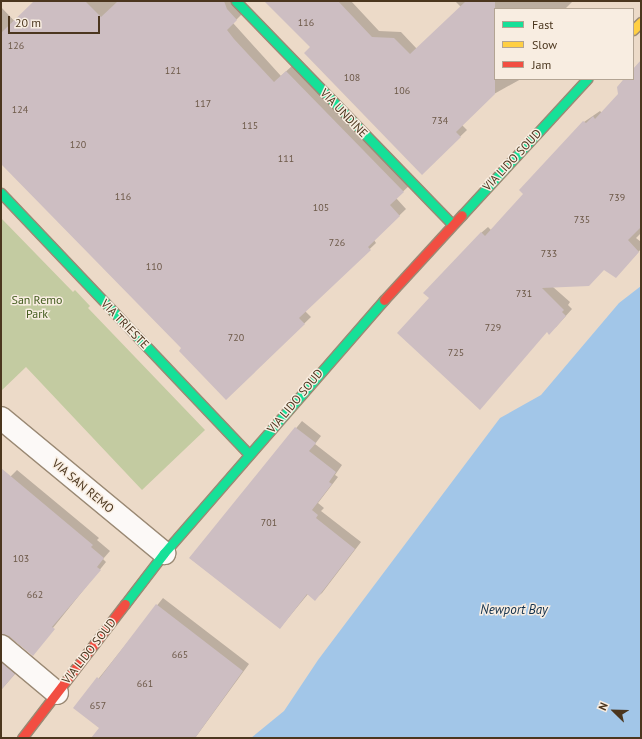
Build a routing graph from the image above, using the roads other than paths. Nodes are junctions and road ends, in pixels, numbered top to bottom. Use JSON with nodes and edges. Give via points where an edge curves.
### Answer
{"nodes":[{"id":1,"x":236,"y":1,"type":"edge"},
{"id":2,"x":586,"y":80,"type":"edge"},
{"id":3,"x":1,"y":193,"type":"edge"},
{"id":4,"x":452,"y":224,"type":"junction"},
{"id":5,"x":1,"y":418,"type":"edge"},
{"id":6,"x":249,"y":454,"type":"junction"},
{"id":7,"x":164,"y":553,"type":"junction"},
{"id":8,"x":1,"y":646,"type":"edge"},
{"id":9,"x":56,"y":693,"type":"junction"},
{"id":10,"x":22,"y":738,"type":"edge"}],
"edges":[{"from":1,"to":4,"type":"street","name":"VIA UNDINE"},
{"from":2,"to":4,"type":"street","name":"VIA LIDO SOUD"},
{"from":3,"to":6,"type":"street","name":"VIA TRIESTE"},
{"from":4,"to":6,"type":"street","name":"VIA LIDO SOUD","via":[[345,342]]},
{"from":5,"to":7,"type":"street","name":"VIA SAN REMO"},
{"from":6,"to":7,"type":"street","name":"VIA LIDO SOUD"},
{"from":7,"to":9,"type":"street","name":"VIA LIDO SOUD"},
{"from":8,"to":9,"type":"street"},
{"from":9,"to":10,"type":"street","name":"VIA LIDO SOUD"}]}
